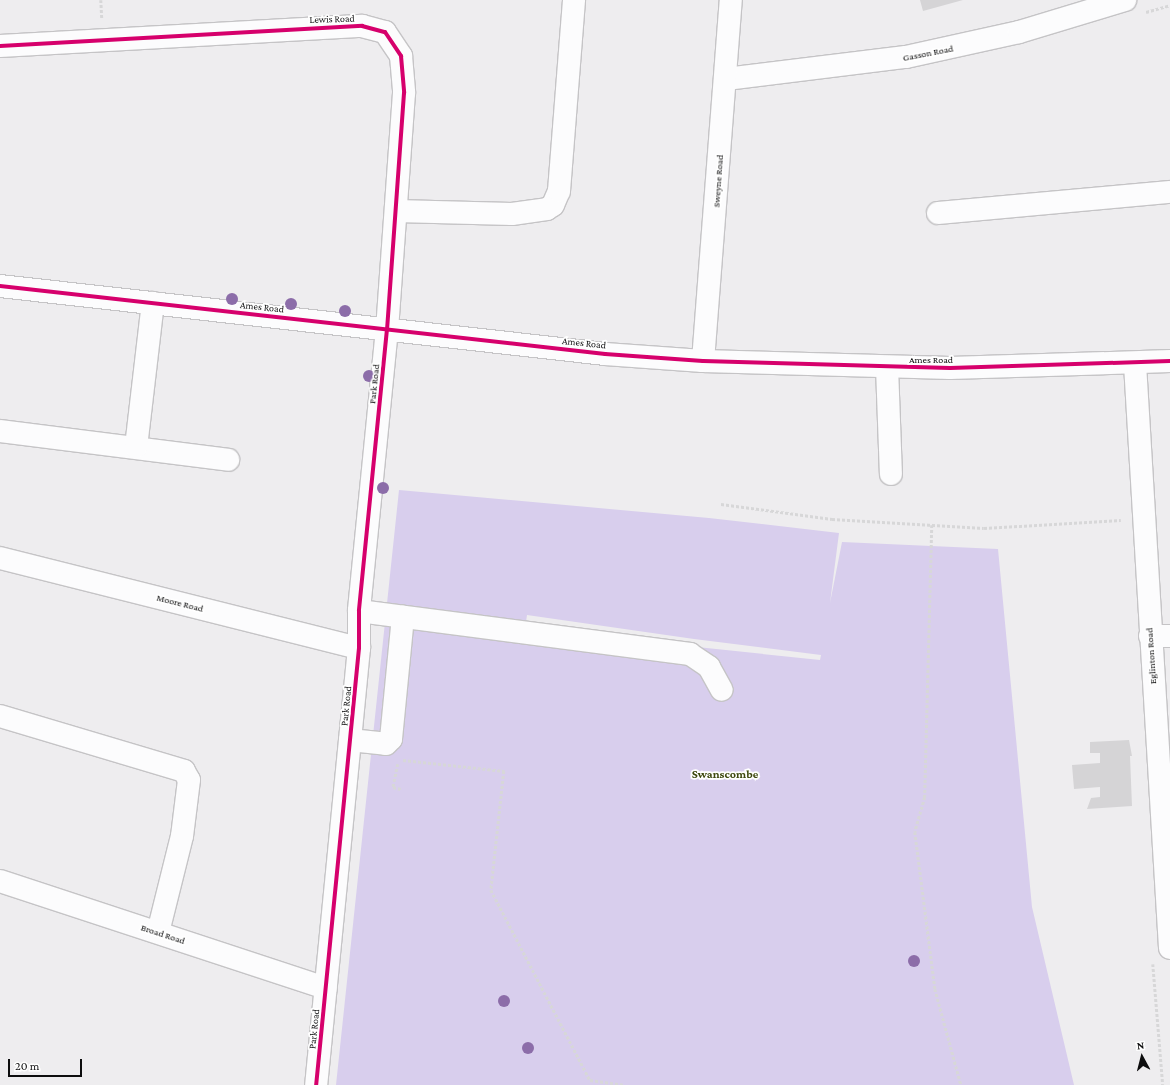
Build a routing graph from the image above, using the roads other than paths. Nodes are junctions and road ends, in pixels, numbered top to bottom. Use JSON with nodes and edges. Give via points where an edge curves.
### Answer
{"nodes":[{"id":1,"x":574,"y":0,"type":"edge"},
{"id":2,"x":731,"y":0,"type":"edge"},
{"id":3,"x":1125,"y":0,"type":"edge"},
{"id":4,"x":0,"y":46,"type":"edge"},
{"id":5,"x":726,"y":79,"type":"junction"},
{"id":6,"x":1170,"y":192,"type":"edge"},
{"id":7,"x":396,"y":211,"type":"junction"},
{"id":8,"x":938,"y":213,"type":"dead end"},
{"id":9,"x":0,"y":286,"type":"edge"},
{"id":10,"x":153,"y":303,"type":"junction"},
{"id":11,"x":387,"y":329,"type":"junction"},
{"id":12,"x":703,"y":361,"type":"junction"},
{"id":13,"x":1170,"y":361,"type":"edge"},
{"id":14,"x":1135,"y":364,"type":"junction"},
{"id":15,"x":887,"y":367,"type":"junction"},
{"id":16,"x":0,"y":431,"type":"edge"},
{"id":17,"x":136,"y":447,"type":"junction"},
{"id":18,"x":228,"y":460,"type":"dead end"},
{"id":19,"x":891,"y":474,"type":"dead end"},
{"id":20,"x":0,"y":558,"type":"edge"},
{"id":21,"x":359,"y":611,"type":"junction"},
{"id":22,"x":404,"y":617,"type":"junction"},
{"id":23,"x":1160,"y":636,"type":"edge"},
{"id":24,"x":360,"y":648,"type":"junction"},
{"id":25,"x":722,"y":690,"type":"dead end"},
{"id":26,"x":0,"y":716,"type":"edge"},
{"id":27,"x":350,"y":740,"type":"junction"},
{"id":28,"x":0,"y":881,"type":"edge"},
{"id":29,"x":158,"y":932,"type":"junction"},
{"id":30,"x":1161,"y":952,"type":"edge"},
{"id":31,"x":326,"y":988,"type":"junction"},
{"id":32,"x":316,"y":1085,"type":"edge"}],
"edges":[{"from":1,"to":7,"type":"street","via":[[559,191],[553,205],[547,209],[512,214]]},
{"from":2,"to":5,"type":"street","name":"Sweyne Road"},
{"from":3,"to":5,"type":"street","name":"Gasson Road","via":[[1019,32],[906,57]]},
{"from":4,"to":7,"type":"street","name":"Lewis Road","via":[[336,26],[380,30],[395,44],[403,68]]},
{"from":5,"to":12,"type":"street","name":"Sweyne Road"},
{"from":6,"to":8,"type":"street"},
{"from":7,"to":11,"type":"street","name":"Lewis Road"},
{"from":9,"to":10,"type":"street","name":"Ames Road"},
{"from":10,"to":11,"type":"street","name":"Ames Road"},
{"from":10,"to":17,"type":"street"},
{"from":11,"to":12,"type":"street","name":"Ames Road","via":[[604,354]]},
{"from":11,"to":21,"type":"street","name":"Park Road"},
{"from":12,"to":15,"type":"street","name":"Ames Road"},
{"from":13,"to":14,"type":"street","name":"Ames Road"},
{"from":14,"to":15,"type":"street","name":"Ames Road"},
{"from":14,"to":23,"type":"street","name":"Eglinton Road"},
{"from":15,"to":19,"type":"street"},
{"from":16,"to":17,"type":"street"},
{"from":17,"to":18,"type":"street"},
{"from":20,"to":24,"type":"street","name":"Moore Road"},
{"from":21,"to":22,"type":"street"},
{"from":21,"to":24,"type":"street","name":"Park Road"},
{"from":22,"to":25,"type":"street","via":[[690,654],[709,667]]},
{"from":22,"to":27,"type":"street","via":[[391,739],[386,744]]},
{"from":23,"to":30,"type":"street","name":"Eglinton Road"},
{"from":24,"to":27,"type":"street","name":"Park Road"},
{"from":26,"to":29,"type":"street","via":[[184,771],[189,780],[182,836]]},
{"from":27,"to":31,"type":"street","name":"Park Road"},
{"from":28,"to":29,"type":"street","name":"Broad Road"},
{"from":29,"to":31,"type":"street","name":"Broad Road"},
{"from":31,"to":32,"type":"street","name":"Park Road"}]}
